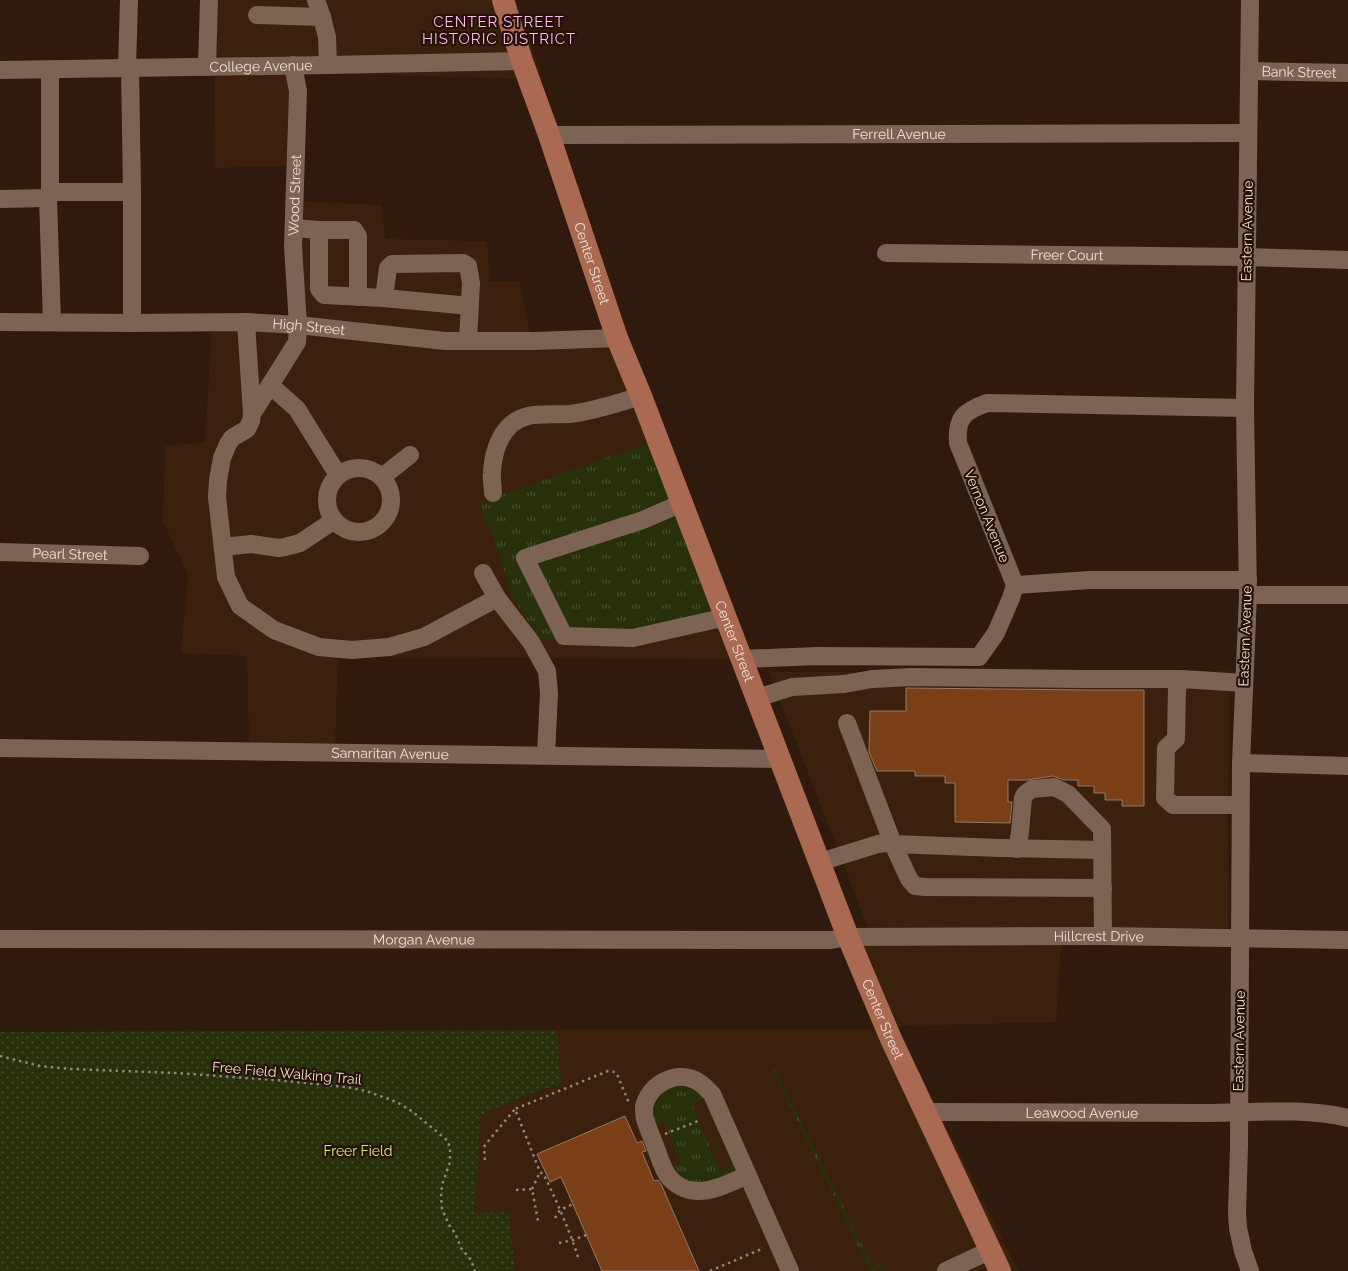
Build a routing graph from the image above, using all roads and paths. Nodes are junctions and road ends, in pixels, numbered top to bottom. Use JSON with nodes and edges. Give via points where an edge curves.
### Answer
{"nodes":[{"id":1,"x":129,"y":0,"type":"edge"},
{"id":2,"x":208,"y":0,"type":"edge"},
{"id":3,"x":316,"y":0,"type":"edge"},
{"id":4,"x":503,"y":0,"type":"edge"},
{"id":5,"x":1250,"y":0,"type":"edge"},
{"id":6,"x":257,"y":16,"type":"dead end"},
{"id":7,"x":322,"y":17,"type":"junction"},
{"id":8,"x":522,"y":61,"type":"junction"},
{"id":9,"x":293,"y":65,"type":"junction"},
{"id":10,"x":328,"y":65,"type":"junction"},
{"id":11,"x":208,"y":67,"type":"junction"},
{"id":12,"x":129,"y":68,"type":"junction"},
{"id":13,"x":0,"y":70,"type":"edge"},
{"id":14,"x":50,"y":70,"type":"junction"},
{"id":15,"x":1250,"y":71,"type":"junction"},
{"id":16,"x":1348,"y":73,"type":"edge"},
{"id":17,"x":1248,"y":133,"type":"junction"},
{"id":18,"x":549,"y":135,"type":"junction"},
{"id":19,"x":132,"y":192,"type":"junction"},
{"id":20,"x":49,"y":195,"type":"junction"},
{"id":21,"x":0,"y":199,"type":"edge"},
{"id":22,"x":294,"y":228,"type":"junction"},
{"id":23,"x":319,"y":230,"type":"junction"},
{"id":24,"x":886,"y":253,"type":"dead end"},
{"id":25,"x":1247,"y":257,"type":"junction"},
{"id":26,"x":1348,"y":260,"type":"edge"},
{"id":27,"x":358,"y":297,"type":"junction"},
{"id":28,"x":384,"y":298,"type":"junction"},
{"id":29,"x":470,"y":306,"type":"junction"},
{"id":30,"x":0,"y":322,"type":"edge"},
{"id":31,"x":52,"y":322,"type":"junction"},
{"id":32,"x":246,"y":322,"type":"junction"},
{"id":33,"x":132,"y":324,"type":"junction"},
{"id":34,"x":298,"y":325,"type":"junction"},
{"id":35,"x":617,"y":338,"type":"junction"},
{"id":36,"x":468,"y":341,"type":"junction"},
{"id":37,"x":270,"y":386,"type":"junction"},
{"id":38,"x":641,"y":396,"type":"junction"},
{"id":39,"x":1245,"y":408,"type":"junction"},
{"id":40,"x":252,"y":414,"type":"junction"},
{"id":41,"x":410,"y":455,"type":"dead end"},
{"id":42,"x":338,"y":475,"type":"junction"},
{"id":43,"x":382,"y":477,"type":"junction"},
{"id":44,"x":493,"y":493,"type":"dead end"},
{"id":45,"x":682,"y":503,"type":"junction"},
{"id":46,"x":333,"y":521,"type":"junction"},
{"id":47,"x":223,"y":548,"type":"junction"},
{"id":48,"x":0,"y":552,"type":"edge"},
{"id":49,"x":140,"y":556,"type":"dead end"},
{"id":50,"x":483,"y":573,"type":"dead end"},
{"id":51,"x":1015,"y":585,"type":"junction"},
{"id":52,"x":1248,"y":587,"type":"junction"},
{"id":53,"x":1348,"y":595,"type":"edge"},
{"id":54,"x":497,"y":598,"type":"junction"},
{"id":55,"x":726,"y":617,"type":"junction"},
{"id":56,"x":742,"y":659,"type":"junction"},
{"id":57,"x":1182,"y":679,"type":"junction"},
{"id":58,"x":1243,"y":683,"type":"junction"},
{"id":59,"x":757,"y":698,"type":"junction"},
{"id":60,"x":847,"y":723,"type":"dead end"},
{"id":61,"x":0,"y":748,"type":"edge"},
{"id":62,"x":546,"y":756,"type":"junction"},
{"id":63,"x":780,"y":759,"type":"junction"},
{"id":64,"x":1241,"y":763,"type":"junction"},
{"id":65,"x":1348,"y":766,"type":"edge"},
{"id":66,"x":1240,"y":805,"type":"junction"},
{"id":67,"x":893,"y":844,"type":"junction"},
{"id":68,"x":1017,"y":849,"type":"junction"},
{"id":69,"x":1102,"y":850,"type":"junction"},
{"id":70,"x":820,"y":862,"type":"junction"},
{"id":71,"x":1103,"y":888,"type":"junction"},
{"id":72,"x":1103,"y":936,"type":"junction"},
{"id":73,"x":848,"y":937,"type":"junction"},
{"id":74,"x":1240,"y":938,"type":"junction"},
{"id":75,"x":0,"y":939,"type":"edge"},
{"id":76,"x":1348,"y":940,"type":"edge"},
{"id":77,"x":0,"y":1056,"type":"edge"},
{"id":78,"x":515,"y":1109,"type":"junction"},
{"id":79,"x":632,"y":1109,"type":"dead end"},
{"id":80,"x":926,"y":1112,"type":"junction"},
{"id":81,"x":1239,"y":1113,"type":"junction"},
{"id":82,"x":1348,"y":1118,"type":"edge"},
{"id":83,"x":698,"y":1120,"type":"dead end"},
{"id":84,"x":653,"y":1139,"type":"junction"},
{"id":85,"x":485,"y":1160,"type":"dead end"},
{"id":86,"x":540,"y":1172,"type":"junction"},
{"id":87,"x":748,"y":1175,"type":"junction"},
{"id":88,"x":532,"y":1189,"type":"junction"},
{"id":89,"x":516,"y":1190,"type":"dead end"},
{"id":90,"x":573,"y":1204,"type":"dead end"},
{"id":91,"x":560,"y":1210,"type":"junction"},
{"id":92,"x":555,"y":1218,"type":"dead end"},
{"id":93,"x":538,"y":1220,"type":"dead end"},
{"id":94,"x":586,"y":1235,"type":"dead end"},
{"id":95,"x":572,"y":1240,"type":"junction"},
{"id":96,"x":778,"y":1242,"type":"junction"},
{"id":97,"x":559,"y":1243,"type":"dead end"},
{"id":98,"x":991,"y":1250,"type":"junction"},
{"id":99,"x":578,"y":1257,"type":"dead end"},
{"id":100,"x":475,"y":1271,"type":"edge"},
{"id":101,"x":710,"y":1271,"type":"edge"},
{"id":102,"x":790,"y":1271,"type":"edge"},
{"id":103,"x":946,"y":1271,"type":"edge"},
{"id":104,"x":1000,"y":1271,"type":"edge"},
{"id":105,"x":1250,"y":1271,"type":"edge"}],
"edges":[{"from":1,"to":12,"type":"street"},
{"from":2,"to":11,"type":"street"},
{"from":3,"to":7,"type":"street"},
{"from":4,"to":8,"type":"main road","name":"Center Street"},
{"from":5,"to":15,"type":"street","name":"Eastern Avenue"},
{"from":6,"to":7,"type":"street"},
{"from":7,"to":10,"type":"street"},
{"from":8,"to":10,"type":"street","name":"College Avenue"},
{"from":8,"to":18,"type":"main road","name":"Center Street"},
{"from":9,"to":10,"type":"street","name":"College Avenue"},
{"from":9,"to":11,"type":"street","name":"College Avenue"},
{"from":9,"to":22,"type":"street","name":"Wood Street","via":[[298,91]]},
{"from":11,"to":12,"type":"street","name":"College Avenue"},
{"from":12,"to":14,"type":"street","name":"College Avenue"},
{"from":12,"to":19,"type":"street"},
{"from":13,"to":14,"type":"street","name":"College Avenue"},
{"from":14,"to":20,"type":"street"},
{"from":15,"to":16,"type":"street","name":"Bank Street"},
{"from":15,"to":17,"type":"street","name":"Eastern Avenue"},
{"from":17,"to":18,"type":"street","name":"Ferrell Avenue"},
{"from":17,"to":25,"type":"street","name":"Eastern Avenue"},
{"from":18,"to":35,"type":"main road","name":"Center Street"},
{"from":19,"to":20,"type":"street"},
{"from":19,"to":33,"type":"street"},
{"from":20,"to":21,"type":"street"},
{"from":20,"to":31,"type":"street"},
{"from":22,"to":23,"type":"street"},
{"from":22,"to":34,"type":"street","name":"Wood Street","via":[[293,268]]},
{"from":23,"to":27,"type":"street","via":[[319,289],[324,295]]},
{"from":23,"to":27,"type":"street","via":[[354,230],[358,236]]},
{"from":24,"to":25,"type":"street","name":"Freer Court"},
{"from":25,"to":26,"type":"street","name":"Freer Court"},
{"from":25,"to":39,"type":"street","name":"Eastern Avenue"},
{"from":27,"to":28,"type":"street"},
{"from":28,"to":29,"type":"street"},
{"from":28,"to":29,"type":"street","via":[[388,268],[392,264],[463,263],[468,266],[471,283]]},
{"from":29,"to":36,"type":"street"},
{"from":30,"to":31,"type":"street","name":"High Street"},
{"from":31,"to":33,"type":"street","name":"High Street"},
{"from":32,"to":33,"type":"street","name":"High Street"},
{"from":32,"to":34,"type":"street","name":"High Street"},
{"from":32,"to":40,"type":"street"},
{"from":34,"to":36,"type":"street","name":"High Street"},
{"from":34,"to":37,"type":"street","name":"Wood Street","via":[[297,342]]},
{"from":35,"to":36,"type":"street","name":"High Street"},
{"from":35,"to":38,"type":"main road","name":"Center Street"},
{"from":37,"to":40,"type":"street","name":"Wood Street"},
{"from":37,"to":42,"type":"street","via":[[297,409]]},
{"from":38,"to":44,"type":"street","via":[[600,408],[570,414],[529,416],[516,422],[499,441],[492,474]]},
{"from":38,"to":45,"type":"main road","name":"Center Street"},
{"from":39,"to":51,"type":"street","name":"Vernon Avenue","via":[[987,403],[969,411],[960,422],[958,443]]},
{"from":39,"to":52,"type":"street","name":"Eastern Avenue"},
{"from":40,"to":47,"type":"street","name":"Wood Street","via":[[246,429],[232,438],[222,458],[217,497]]},
{"from":41,"to":43,"type":"street"},
{"from":42,"to":43,"type":"street","via":[[351,468],[360,468]]},
{"from":42,"to":46,"type":"street","via":[[326,496],[327,509]]},
{"from":43,"to":46,"type":"street","via":[[391,494],[390,508],[380,525],[372,530],[351,532]]},
{"from":45,"to":55,"type":"main road","name":"Center Street"},
{"from":45,"to":55,"type":"street","via":[[642,520],[525,558],[564,636],[633,638]]},
{"from":46,"to":47,"type":"street","via":[[300,543],[285,547],[251,544]]},
{"from":47,"to":54,"type":"street","name":"Wood Street","via":[[226,577],[240,606],[274,630],[319,647],[352,650],[389,647],[424,637]]},
{"from":48,"to":49,"type":"street","name":"Pearl Street"},
{"from":50,"to":54,"type":"street"},
{"from":51,"to":52,"type":"street","via":[[1098,580]]},
{"from":51,"to":56,"type":"street","via":[[996,633],[979,657]]},
{"from":52,"to":53,"type":"street"},
{"from":52,"to":58,"type":"street","name":"Eastern Avenue"},
{"from":54,"to":62,"type":"street","via":[[531,642],[547,671]]},
{"from":55,"to":56,"type":"main road","name":"Center Street"},
{"from":56,"to":59,"type":"main road","name":"Center Street"},
{"from":57,"to":58,"type":"street"},
{"from":57,"to":59,"type":"street","via":[[912,677],[792,687]]},
{"from":57,"to":66,"type":"street","via":[[1177,687],[1176,739],[1166,748],[1165,798],[1173,805]]},
{"from":58,"to":64,"type":"street","name":"Eastern Avenue"},
{"from":59,"to":63,"type":"main road","name":"Center Street"},
{"from":60,"to":67,"type":"street"},
{"from":61,"to":62,"type":"street","name":"Samaritan Avenue"},
{"from":62,"to":63,"type":"street","name":"Samaritan Avenue"},
{"from":63,"to":70,"type":"main road","name":"Center Street"},
{"from":64,"to":65,"type":"street"},
{"from":64,"to":66,"type":"street","name":"Eastern Avenue"},
{"from":66,"to":74,"type":"street","name":"Eastern Avenue"},
{"from":67,"to":68,"type":"street"},
{"from":67,"to":70,"type":"street","via":[[886,842]]},
{"from":67,"to":71,"type":"street","via":[[908,879],[915,886]]},
{"from":68,"to":69,"type":"street"},
{"from":68,"to":69,"type":"street","via":[[1025,794],[1032,789],[1054,787],[1068,794],[1102,829]]},
{"from":69,"to":71,"type":"street"},
{"from":70,"to":73,"type":"main road","name":"Center Street"},
{"from":71,"to":72,"type":"street"},
{"from":72,"to":73,"type":"street","name":"Hillcrest Drive"},
{"from":72,"to":74,"type":"street","name":"Hillcrest Drive"},
{"from":73,"to":75,"type":"street","name":"Morgan Avenue","via":[[831,940]]},
{"from":73,"to":80,"type":"main road","name":"Center Street"},
{"from":74,"to":76,"type":"street","name":"Hillcrest Drive"},
{"from":74,"to":81,"type":"street","name":"Eastern Avenue"},
{"from":77,"to":100,"type":"path","name":"Free Field Walking Trail","via":[[40,1066],[70,1069],[177,1073],[366,1090],[396,1102],[448,1142],[450,1162],[442,1185],[442,1209]]},
{"from":78,"to":79,"type":"path","via":[[611,1070],[617,1074]]},
{"from":78,"to":85,"type":"path","via":[[484,1148]]},
{"from":78,"to":86,"type":"path"},
{"from":80,"to":81,"type":"street","name":"Leawood Avenue"},
{"from":80,"to":98,"type":"main road","name":"Center Street"},
{"from":81,"to":82,"type":"street","name":"Leawood Avenue","via":[[1294,1112]]},
{"from":81,"to":105,"type":"street","name":"Eastern Avenue","via":[[1238,1228]]},
{"from":83,"to":84,"type":"path"},
{"from":84,"to":87,"type":"street","via":[[666,1174],[675,1184],[686,1189],[708,1190]]},
{"from":84,"to":87,"type":"street","via":[[644,1117],[649,1094],[667,1079],[693,1079],[712,1094]]},
{"from":86,"to":88,"type":"path"},
{"from":86,"to":91,"type":"path"},
{"from":87,"to":96,"type":"street"},
{"from":88,"to":89,"type":"path"},
{"from":88,"to":93,"type":"path"},
{"from":90,"to":91,"type":"path"},
{"from":91,"to":92,"type":"path"},
{"from":91,"to":95,"type":"path"},
{"from":94,"to":95,"type":"path"},
{"from":95,"to":97,"type":"path"},
{"from":95,"to":99,"type":"path"},
{"from":96,"to":101,"type":"path"},
{"from":96,"to":102,"type":"street"},
{"from":98,"to":103,"type":"street"},
{"from":98,"to":104,"type":"main road","name":"Center Street"}]}
